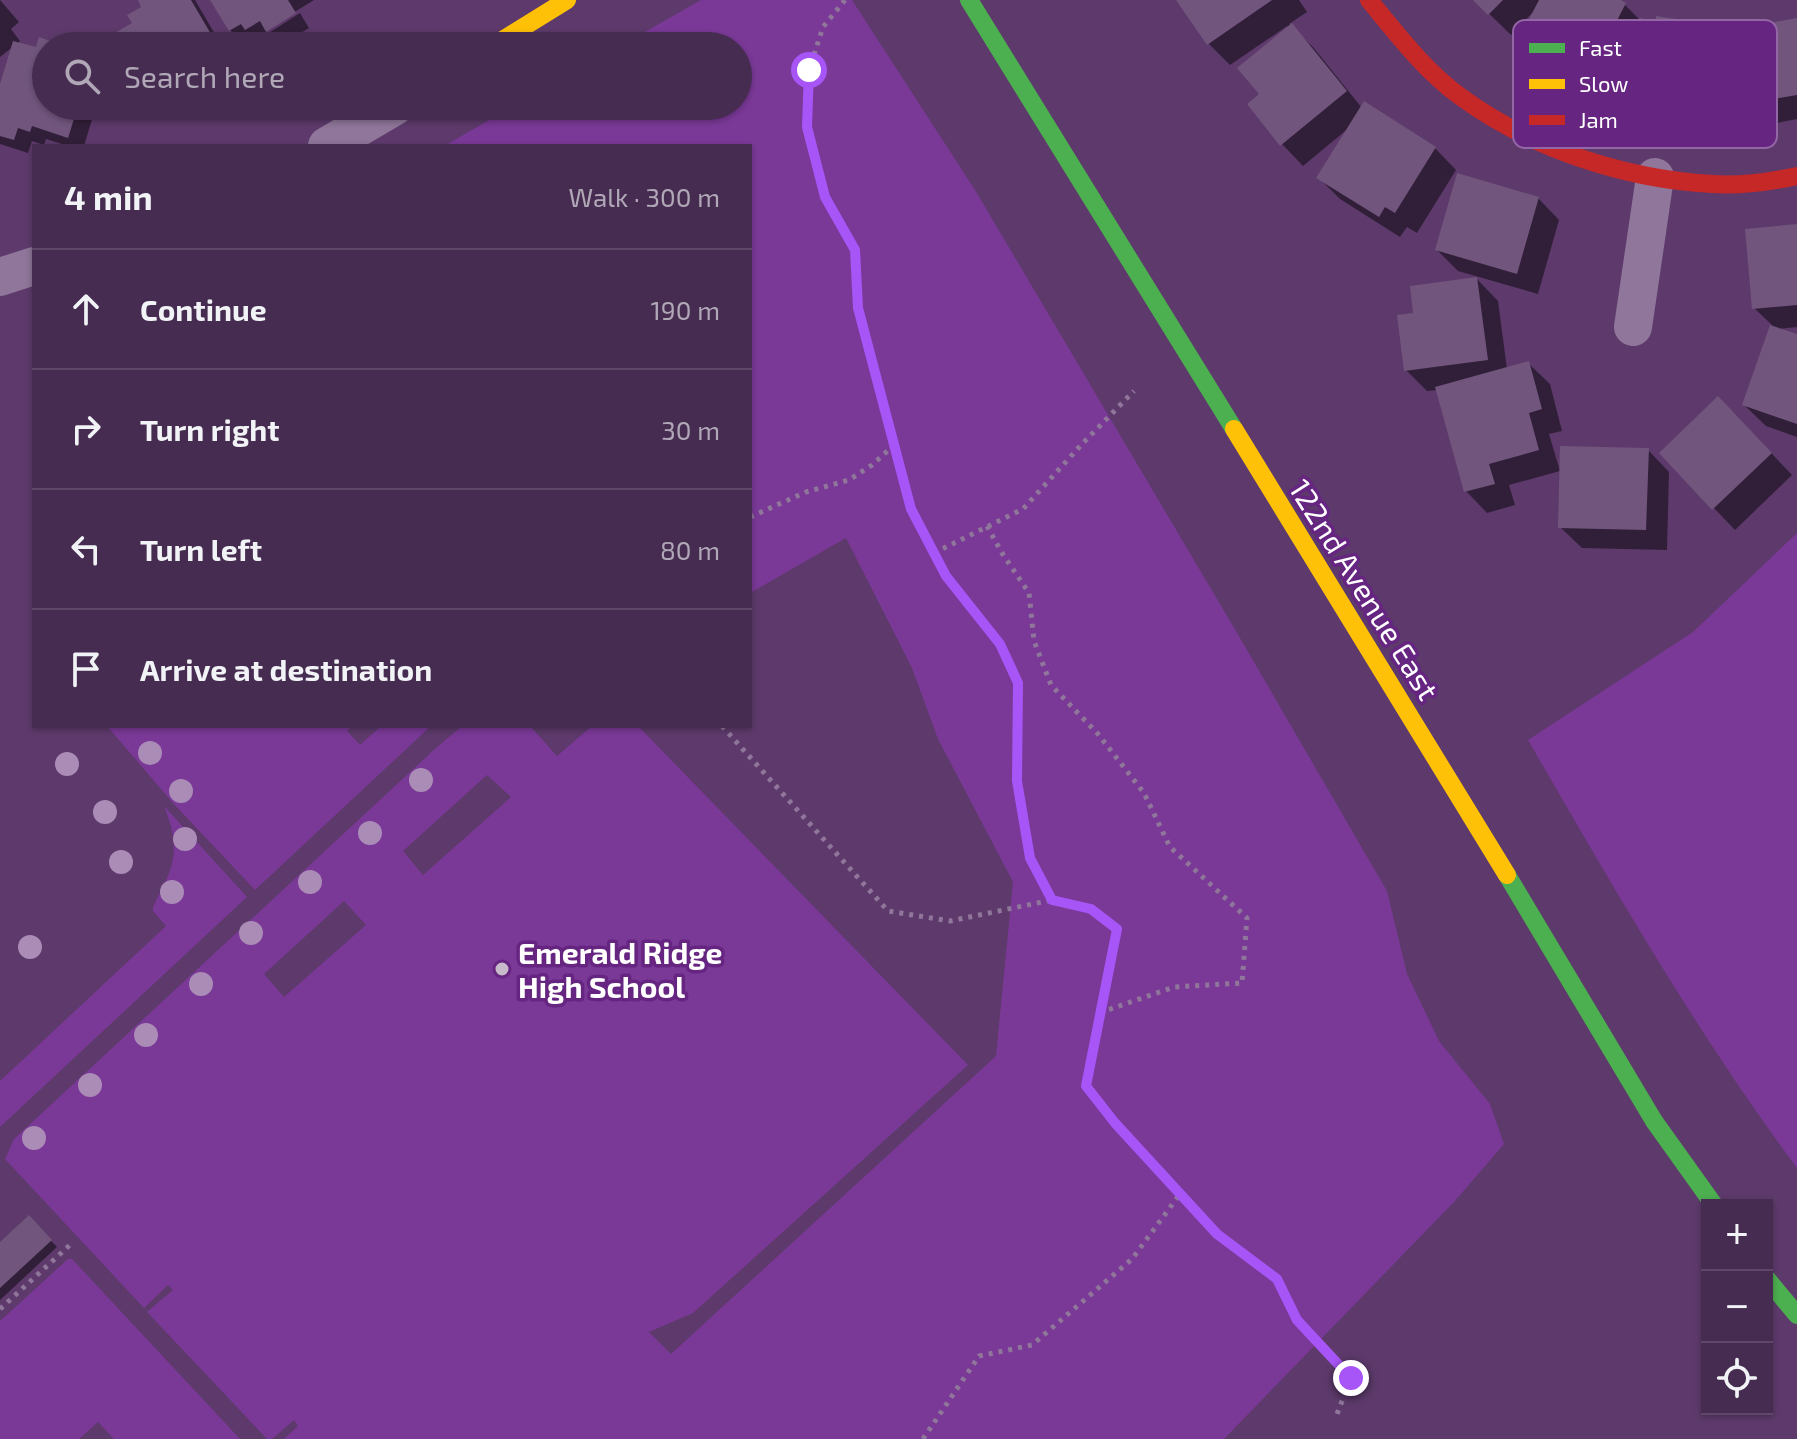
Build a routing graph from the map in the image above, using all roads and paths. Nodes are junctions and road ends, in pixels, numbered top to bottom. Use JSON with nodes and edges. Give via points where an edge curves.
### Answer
{"nodes":[{"id":1,"x":567,"y":0,"type":"edge"},
{"id":2,"x":845,"y":0,"type":"edge"},
{"id":3,"x":969,"y":0,"type":"edge"},
{"id":4,"x":1369,"y":0,"type":"edge"},
{"id":5,"x":516,"y":32,"type":"edge"},
{"id":6,"x":371,"y":120,"type":"edge"},
{"id":7,"x":1513,"y":129,"type":"edge"},
{"id":8,"x":330,"y":144,"type":"edge"},
{"id":9,"x":1555,"y":148,"type":"edge"},
{"id":10,"x":1797,"y":176,"type":"edge"},
{"id":11,"x":1655,"y":177,"type":"junction"},
{"id":12,"x":32,"y":267,"type":"edge"},
{"id":13,"x":0,"y":277,"type":"edge"},
{"id":14,"x":1633,"y":327,"type":"dead end"},
{"id":15,"x":1134,"y":391,"type":"dead end"},
{"id":16,"x":893,"y":446,"type":"junction"},
{"id":17,"x":752,"y":516,"type":"edge"},
{"id":18,"x":987,"y":526,"type":"junction"},
{"id":19,"x":934,"y":553,"type":"junction"},
{"id":20,"x":724,"y":728,"type":"edge"},
{"id":21,"x":1052,"y":900,"type":"junction"},
{"id":22,"x":1101,"y":1012,"type":"junction"},
{"id":23,"x":1180,"y":1194,"type":"junction"},
{"id":24,"x":1710,"y":1199,"type":"edge"},
{"id":25,"x":71,"y":1244,"type":"dead end"},
{"id":26,"x":1773,"y":1286,"type":"edge"},
{"id":27,"x":0,"y":1309,"type":"edge"},
{"id":28,"x":1797,"y":1315,"type":"edge"},
{"id":29,"x":1335,"y":1419,"type":"dead end"},
{"id":30,"x":923,"y":1439,"type":"edge"}],
"edges":[{"from":1,"to":5,"type":"street"},
{"from":2,"to":16,"type":"path","via":[[823,27],[809,70],[807,127],[825,197],[855,250],[858,308]]},
{"from":3,"to":24,"type":"street","name":"122nd Avenue East","via":[[1654,1121]]},
{"from":4,"to":7,"type":"street","via":[[1418,59],[1461,97]]},
{"from":6,"to":8,"type":"street"},
{"from":9,"to":11,"type":"street"},
{"from":10,"to":11,"type":"street","via":[[1712,184]]},
{"from":11,"to":14,"type":"street"},
{"from":12,"to":13,"type":"street"},
{"from":15,"to":18,"type":"path","via":[[1023,509]]},
{"from":16,"to":17,"type":"path","via":[[849,480]]},
{"from":16,"to":19,"type":"path","via":[[911,509]]},
{"from":18,"to":19,"type":"path"},
{"from":18,"to":22,"type":"path","via":[[1029,593],[1034,641],[1051,685],[1144,793],[1170,847],[1247,918],[1242,983],[1174,987]]},
{"from":19,"to":21,"type":"path","via":[[1000,644],[1018,683],[1017,781],[1030,858]]},
{"from":20,"to":21,"type":"path","via":[[888,911],[950,921]]},
{"from":21,"to":22,"type":"path","via":[[1091,909],[1117,929]]},
{"from":22,"to":23,"type":"path","via":[[1086,1086]]},
{"from":23,"to":29,"type":"path","via":[[1217,1234],[1277,1279],[1297,1320],[1351,1378]]},
{"from":23,"to":30,"type":"path","via":[[1132,1259],[1032,1345],[979,1356]]},
{"from":25,"to":27,"type":"path"},
{"from":26,"to":28,"type":"street"}]}
